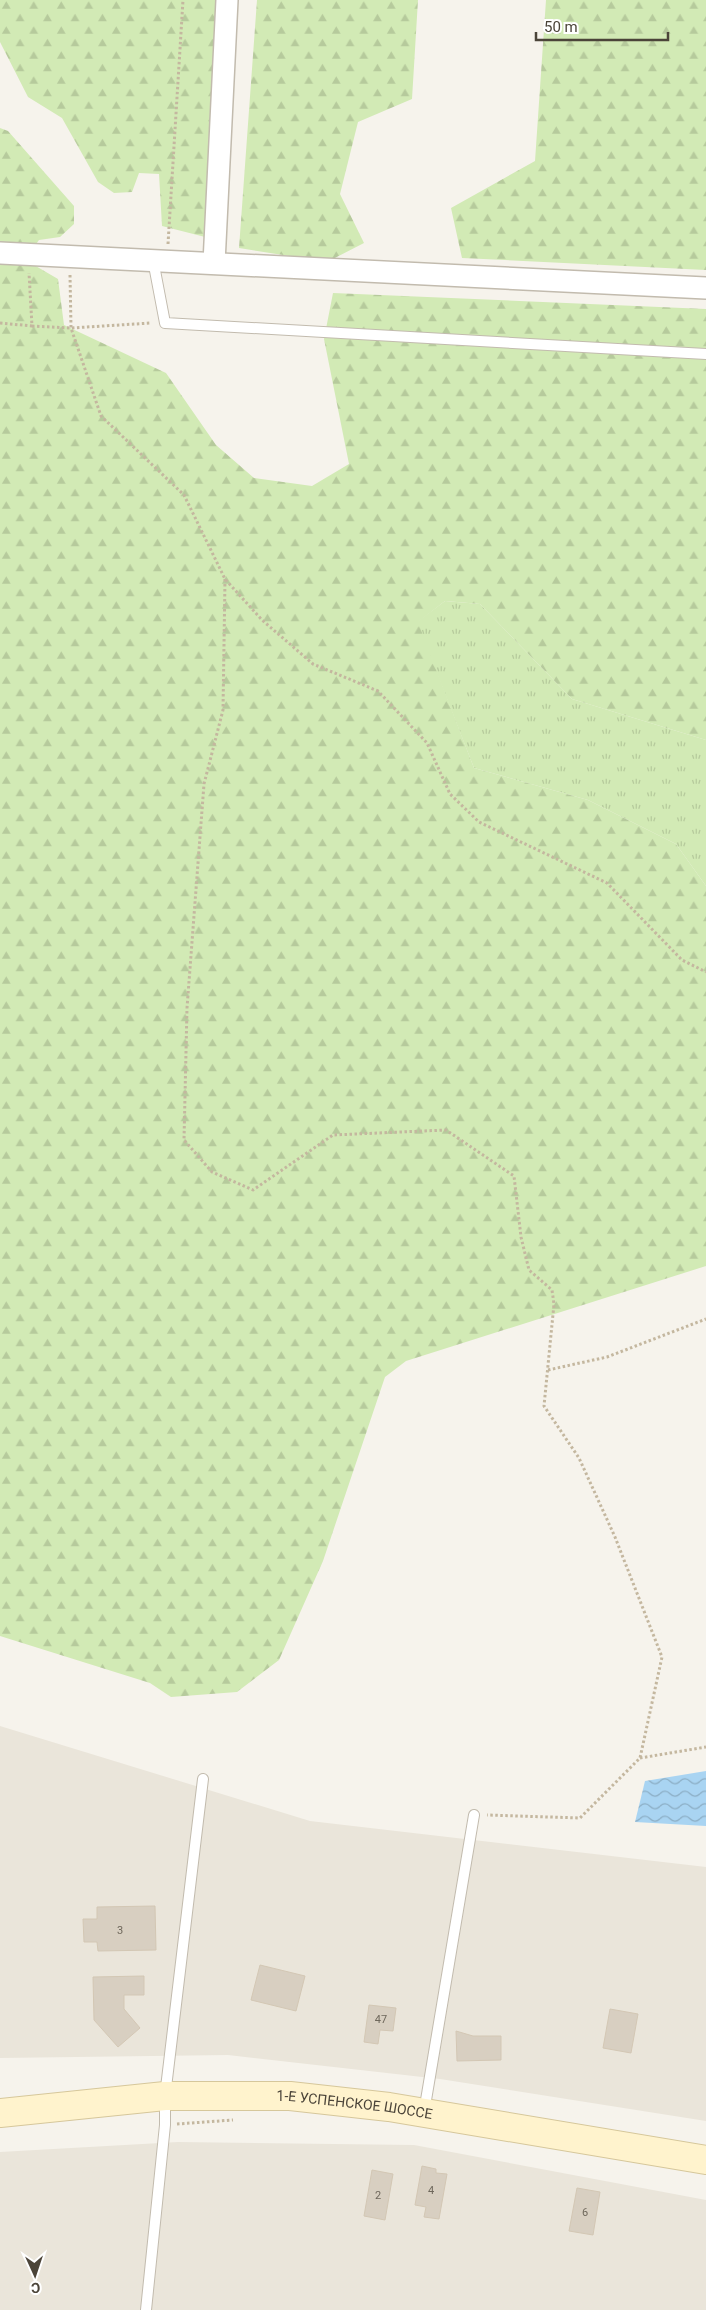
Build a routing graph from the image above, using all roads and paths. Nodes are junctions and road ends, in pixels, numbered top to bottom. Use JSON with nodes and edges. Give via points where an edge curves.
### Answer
{"nodes":[{"id":1,"x":183,"y":0,"type":"edge"},
{"id":2,"x":226,"y":0,"type":"edge"},
{"id":3,"x":0,"y":253,"type":"edge"},
{"id":4,"x":28,"y":255,"type":"junction"},
{"id":5,"x":70,"y":257,"type":"junction"},
{"id":6,"x":160,"y":260,"type":"junction"},
{"id":7,"x":214,"y":262,"type":"junction"},
{"id":8,"x":706,"y":288,"type":"edge"},
{"id":9,"x":0,"y":323,"type":"edge"},
{"id":10,"x":165,"y":323,"type":"junction"},
{"id":11,"x":32,"y":326,"type":"junction"},
{"id":12,"x":71,"y":328,"type":"junction"},
{"id":13,"x":706,"y":354,"type":"edge"},
{"id":14,"x":225,"y":579,"type":"junction"},
{"id":15,"x":706,"y":972,"type":"edge"},
{"id":16,"x":706,"y":1319,"type":"edge"},
{"id":17,"x":548,"y":1370,"type":"junction"},
{"id":18,"x":706,"y":1746,"type":"edge"},
{"id":19,"x":640,"y":1758,"type":"junction"},
{"id":20,"x":203,"y":1779,"type":"dead end"},
{"id":21,"x":474,"y":1815,"type":"joint"},
{"id":22,"x":166,"y":2096,"type":"junction"},
{"id":23,"x":424,"y":2112,"type":"junction"},
{"id":24,"x":0,"y":2113,"type":"edge"},
{"id":25,"x":243,"y":2119,"type":"dead end"},
{"id":26,"x":166,"y":2124,"type":"junction"},
{"id":27,"x":706,"y":2160,"type":"edge"},
{"id":28,"x":146,"y":2310,"type":"edge"}],
"edges":[{"from":1,"to":6,"type":"path"},
{"from":2,"to":7,"type":"street"},
{"from":3,"to":4,"type":"street"},
{"from":4,"to":5,"type":"street"},
{"from":4,"to":11,"type":"path"},
{"from":5,"to":6,"type":"street"},
{"from":5,"to":12,"type":"path"},
{"from":6,"to":7,"type":"street"},
{"from":6,"to":10,"type":"lane"},
{"from":7,"to":8,"type":"street"},
{"from":9,"to":11,"type":"path"},
{"from":10,"to":12,"type":"path"},
{"from":10,"to":13,"type":"lane"},
{"from":11,"to":12,"type":"path"},
{"from":12,"to":14,"type":"path","via":[[101,416],[184,495]]},
{"from":14,"to":15,"type":"path","via":[[262,620],[313,664],[378,691],[427,743],[450,794],[479,822],[607,883],[682,960]]},
{"from":14,"to":17,"type":"path","via":[[223,710],[204,784],[187,1008],[184,1140],[212,1172],[253,1190],[333,1135],[446,1130],[514,1176],[521,1237],[529,1270],[552,1290],[554,1304]]},
{"from":16,"to":17,"type":"path","via":[[607,1357]]},
{"from":17,"to":19,"type":"path","via":[[544,1406],[579,1458],[662,1657]]},
{"from":18,"to":19,"type":"path"},
{"from":19,"to":21,"type":"path","via":[[580,1818]]},
{"from":20,"to":22,"type":"lane"},
{"from":21,"to":23,"type":"lane"},
{"from":22,"to":23,"type":"main road","name":"1-Е УСПЕНСКОЕ ШОССЕ","via":[[290,2096]]},
{"from":22,"to":24,"type":"main road","name":"1-Е УСПЕНСКОЕ ШОССЕ"},
{"from":22,"to":26,"type":"lane"},
{"from":23,"to":27,"type":"main road","name":"1-Е УСПЕНСКОЕ ШОССЕ"},
{"from":25,"to":26,"type":"path"},
{"from":26,"to":28,"type":"lane"}]}
